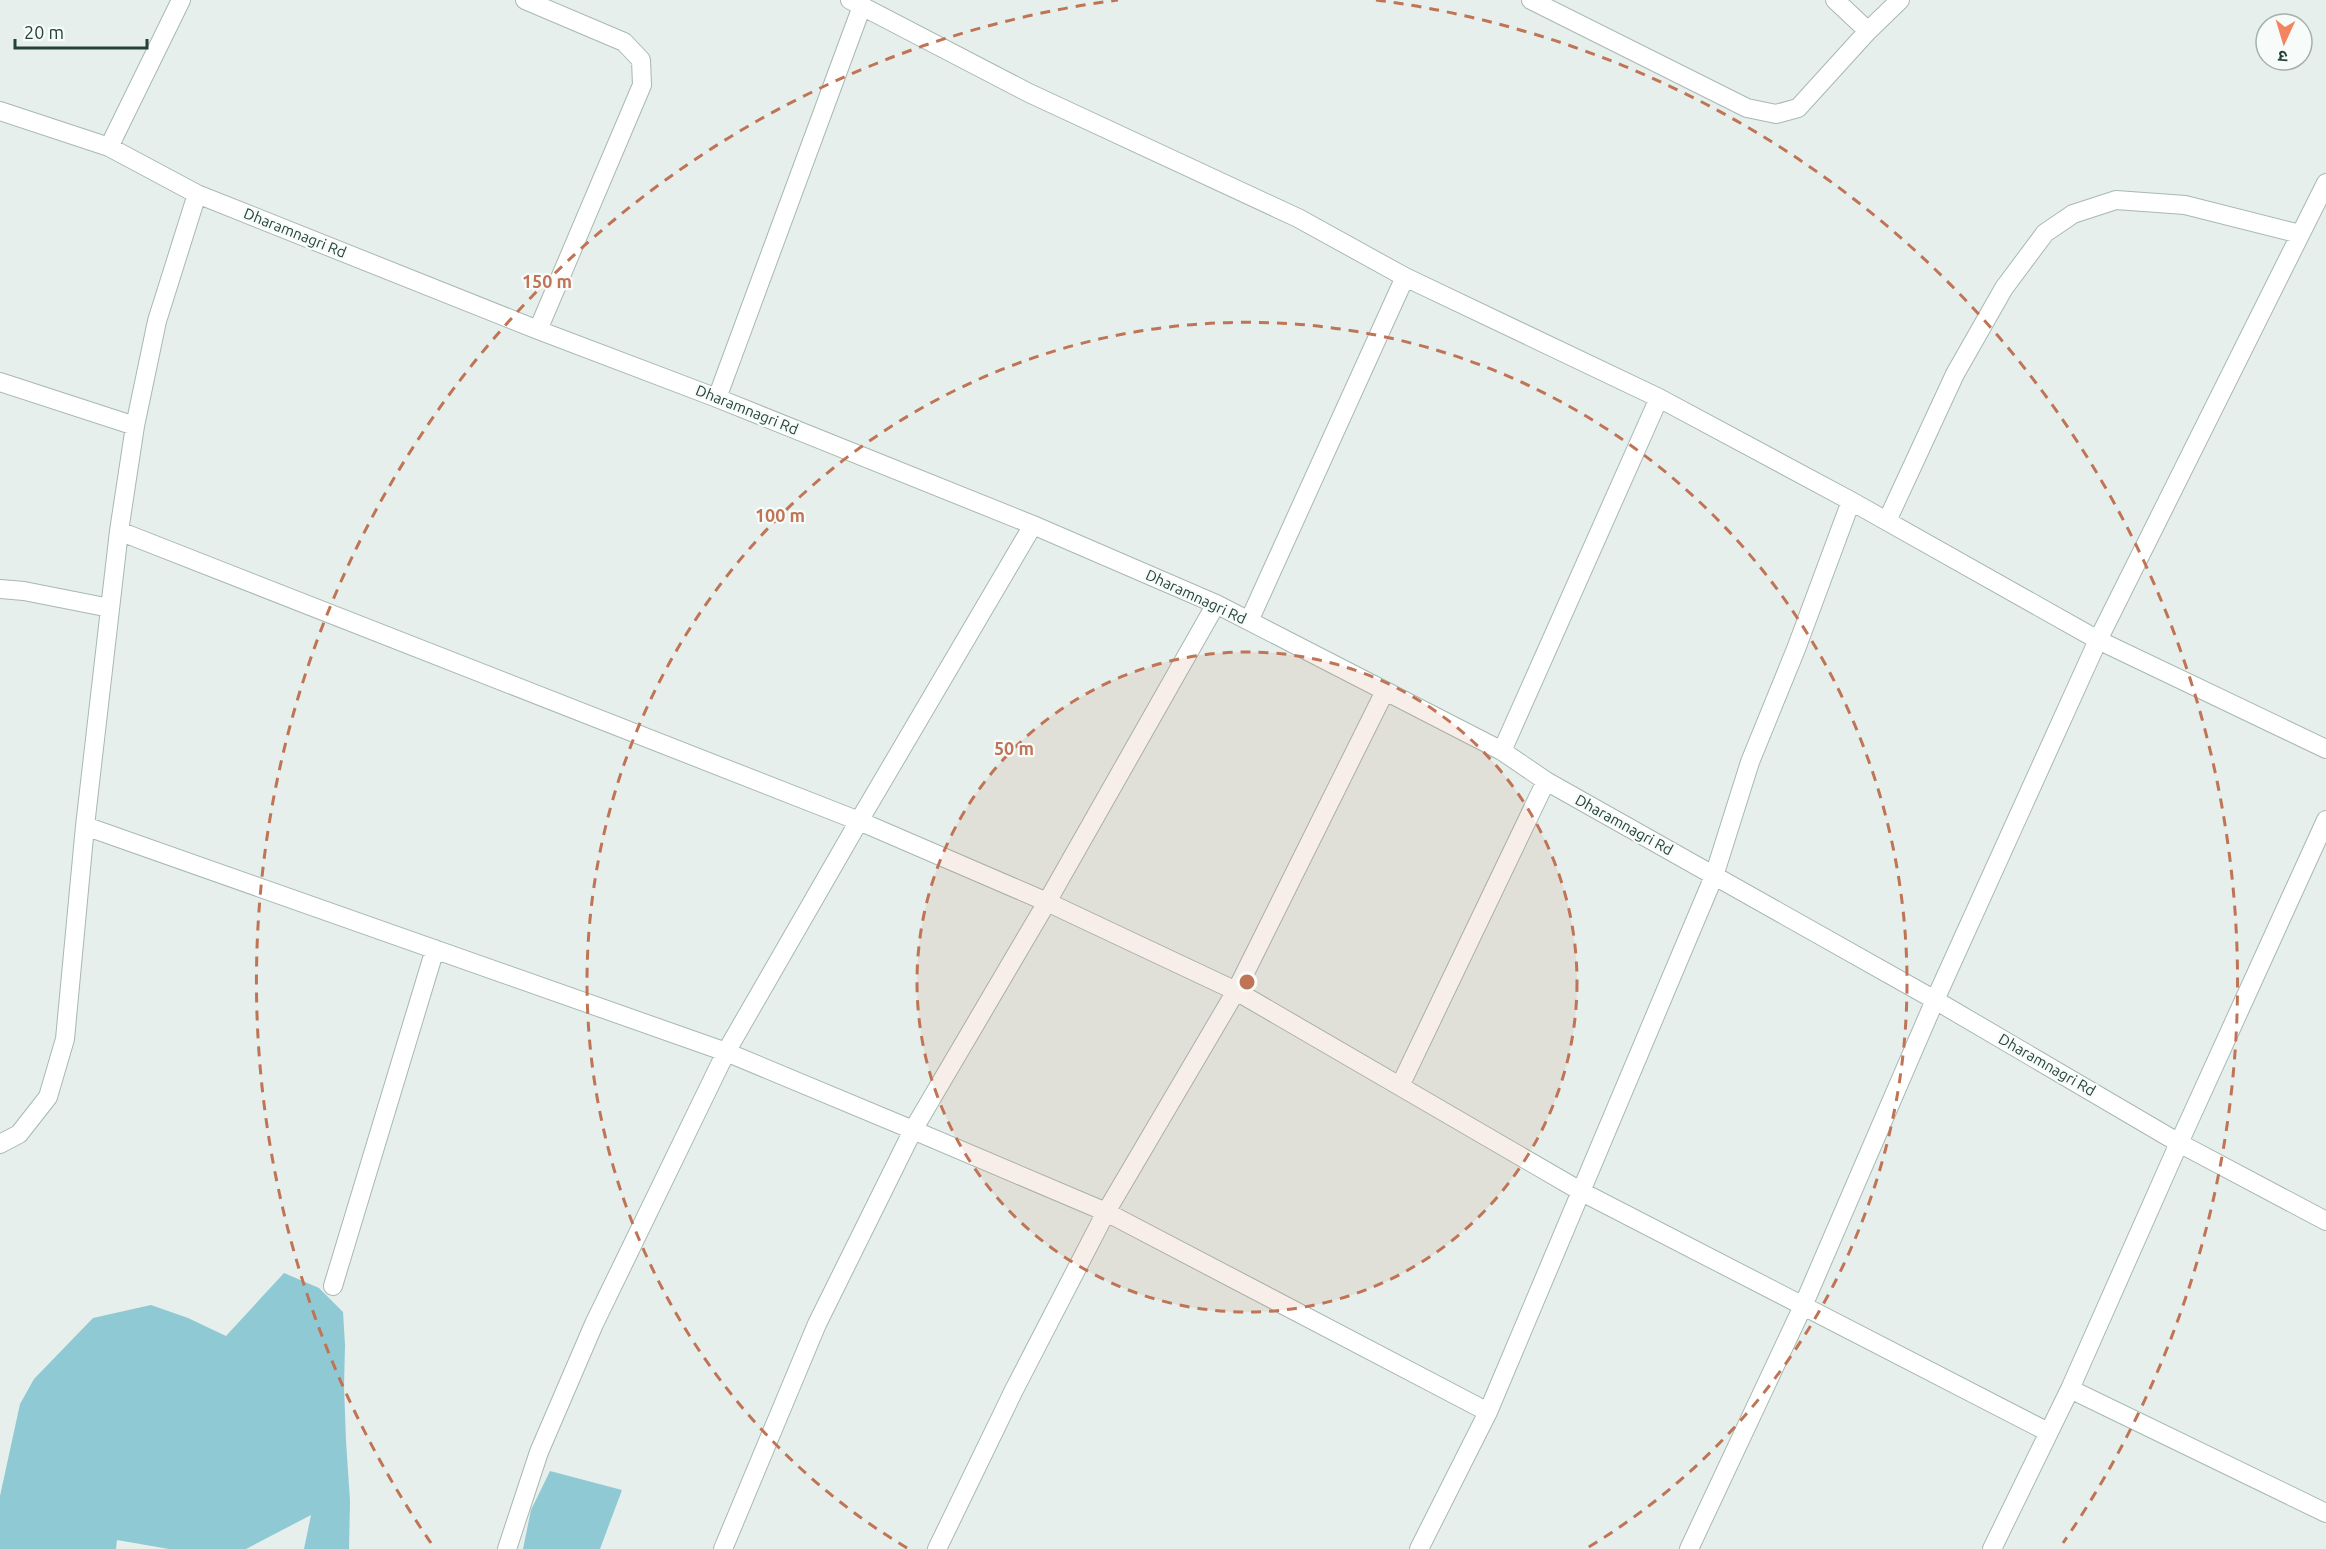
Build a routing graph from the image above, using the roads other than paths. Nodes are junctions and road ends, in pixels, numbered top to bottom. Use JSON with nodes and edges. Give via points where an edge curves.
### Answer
{"nodes":[{"id":1,"x":182,"y":0,"type":"edge"},
{"id":2,"x":525,"y":0,"type":"edge"},
{"id":3,"x":1531,"y":0,"type":"edge"},
{"id":4,"x":1835,"y":0,"type":"edge"},
{"id":5,"x":1900,"y":0,"type":"edge"},
{"id":6,"x":856,"y":3,"type":"edge"},
{"id":7,"x":1868,"y":31,"type":"junction"},
{"id":8,"x":0,"y":111,"type":"edge"},
{"id":9,"x":109,"y":147,"type":"junction"},
{"id":10,"x":2326,"y":183,"type":"edge"},
{"id":11,"x":197,"y":194,"type":"junction"},
{"id":12,"x":2300,"y":234,"type":"junction"},
{"id":13,"x":1405,"y":277,"type":"junction"},
{"id":14,"x":538,"y":330,"type":"junction"},
{"id":15,"x":0,"y":382,"type":"edge"},
{"id":16,"x":717,"y":398,"type":"junction"},
{"id":17,"x":1659,"y":399,"type":"junction"},
{"id":18,"x":135,"y":426,"type":"junction"},
{"id":19,"x":1851,"y":501,"type":"junction"},
{"id":20,"x":1887,"y":522,"type":"junction"},
{"id":21,"x":1033,"y":525,"type":"junction"},
{"id":22,"x":119,"y":531,"type":"junction"},
{"id":23,"x":0,"y":589,"type":"edge"},
{"id":24,"x":1216,"y":604,"type":"junction"},
{"id":25,"x":110,"y":608,"type":"junction"},
{"id":26,"x":1249,"y":621,"type":"junction"},
{"id":27,"x":2098,"y":640,"type":"junction"},
{"id":28,"x":1385,"y":691,"type":"junction"},
{"id":29,"x":2326,"y":749,"type":"edge"},
{"id":30,"x":1502,"y":751,"type":"junction"},
{"id":31,"x":1546,"y":781,"type":"junction"},
{"id":32,"x":859,"y":820,"type":"junction"},
{"id":33,"x":2326,"y":820,"type":"edge"},
{"id":34,"x":85,"y":826,"type":"junction"},
{"id":35,"x":1714,"y":876,"type":"junction"},
{"id":36,"x":1047,"y":902,"type":"junction"},
{"id":37,"x":435,"y":949,"type":"junction"},
{"id":38,"x":1236,"y":991,"type":"junction"},
{"id":39,"x":1935,"y":1000,"type":"junction"},
{"id":40,"x":726,"y":1052,"type":"junction"},
{"id":41,"x":1400,"y":1086,"type":"junction"},
{"id":42,"x":913,"y":1130,"type":"junction"},
{"id":43,"x":2179,"y":1143,"type":"junction"},
{"id":44,"x":0,"y":1144,"type":"edge"},
{"id":45,"x":1582,"y":1191,"type":"junction"},
{"id":46,"x":1106,"y":1212,"type":"junction"},
{"id":47,"x":2323,"y":1213,"type":"edge"},
{"id":48,"x":333,"y":1286,"type":"dead end"},
{"id":49,"x":1803,"y":1306,"type":"junction"},
{"id":50,"x":2070,"y":1389,"type":"junction"},
{"id":51,"x":1488,"y":1412,"type":"junction"},
{"id":52,"x":2048,"y":1432,"type":"junction"},
{"id":53,"x":2326,"y":1513,"type":"edge"},
{"id":54,"x":507,"y":1549,"type":"edge"},
{"id":55,"x":723,"y":1549,"type":"edge"},
{"id":56,"x":937,"y":1549,"type":"edge"},
{"id":57,"x":1419,"y":1549,"type":"edge"},
{"id":58,"x":1689,"y":1549,"type":"edge"},
{"id":59,"x":1992,"y":1549,"type":"edge"}],
"edges":[{"from":1,"to":9,"type":"street"},
{"from":2,"to":14,"type":"street","via":[[624,42],[641,60],[642,85]]},
{"from":3,"to":7,"type":"street","via":[[1747,108],[1776,114],[1798,108]]},
{"from":4,"to":7,"type":"street"},
{"from":5,"to":7,"type":"street"},
{"from":6,"to":13,"type":"street","via":[[1029,93],[1298,218]]},
{"from":6,"to":16,"type":"street"},
{"from":8,"to":9,"type":"street","name":"Dharamnagri Rd"},
{"from":9,"to":11,"type":"street","name":"Dharamnagri Rd"},
{"from":10,"to":12,"type":"street"},
{"from":11,"to":14,"type":"street","name":"Dharamnagri Rd"},
{"from":11,"to":18,"type":"street","via":[[157,321]]},
{"from":12,"to":20,"type":"street","via":[[2185,205],[2116,200],[2073,214],[2045,233],[2004,288],[1955,374]]},
{"from":12,"to":27,"type":"street"},
{"from":13,"to":17,"type":"street"},
{"from":13,"to":26,"type":"street"},
{"from":14,"to":16,"type":"street","name":"Dharamnagri Rd"},
{"from":15,"to":18,"type":"street"},
{"from":16,"to":21,"type":"street","name":"Dharamnagri Rd"},
{"from":17,"to":19,"type":"street"},
{"from":17,"to":30,"type":"street"},
{"from":18,"to":22,"type":"street"},
{"from":19,"to":20,"type":"street"},
{"from":19,"to":35,"type":"street","via":[[1750,762]]},
{"from":20,"to":27,"type":"street"},
{"from":21,"to":24,"type":"street","name":"Dharamnagri Rd"},
{"from":21,"to":32,"type":"street"},
{"from":22,"to":25,"type":"street"},
{"from":22,"to":32,"type":"street"},
{"from":23,"to":25,"type":"street"},
{"from":24,"to":26,"type":"street","name":"Dharamnagri Rd"},
{"from":24,"to":36,"type":"street"},
{"from":25,"to":34,"type":"street"},
{"from":26,"to":28,"type":"street","name":"Dharamnagri Rd"},
{"from":27,"to":29,"type":"street"},
{"from":27,"to":39,"type":"street"},
{"from":28,"to":30,"type":"street","name":"Dharamnagri Rd"},
{"from":28,"to":38,"type":"street"},
{"from":30,"to":31,"type":"street","name":"Dharamnagri Rd"},
{"from":31,"to":35,"type":"street","name":"Dharamnagri Rd"},
{"from":31,"to":41,"type":"street"},
{"from":32,"to":36,"type":"street"},
{"from":32,"to":40,"type":"street"},
{"from":33,"to":43,"type":"street"},
{"from":34,"to":37,"type":"street"},
{"from":34,"to":44,"type":"street","via":[[65,1038],[48,1097],[19,1134]]},
{"from":35,"to":39,"type":"street","name":"Dharamnagri Rd"},
{"from":35,"to":45,"type":"street"},
{"from":36,"to":38,"type":"street"},
{"from":36,"to":42,"type":"street"},
{"from":37,"to":40,"type":"street"},
{"from":37,"to":48,"type":"street"},
{"from":38,"to":41,"type":"street"},
{"from":38,"to":46,"type":"street"},
{"from":39,"to":43,"type":"street","name":"Dharamnagri Rd"},
{"from":39,"to":49,"type":"street"},
{"from":40,"to":42,"type":"street"},
{"from":40,"to":54,"type":"street","via":[[594,1324],[539,1452]]},
{"from":41,"to":45,"type":"street"},
{"from":42,"to":46,"type":"street"},
{"from":42,"to":55,"type":"street","via":[[817,1324]]},
{"from":43,"to":47,"type":"street","name":"Dharamnagri Rd"},
{"from":43,"to":50,"type":"street"},
{"from":45,"to":49,"type":"street"},
{"from":45,"to":51,"type":"street"},
{"from":46,"to":51,"type":"street"},
{"from":46,"to":56,"type":"street"},
{"from":49,"to":52,"type":"street"},
{"from":49,"to":58,"type":"street"},
{"from":50,"to":52,"type":"street"},
{"from":50,"to":53,"type":"street"},
{"from":51,"to":57,"type":"street"},
{"from":52,"to":59,"type":"street"}]}
